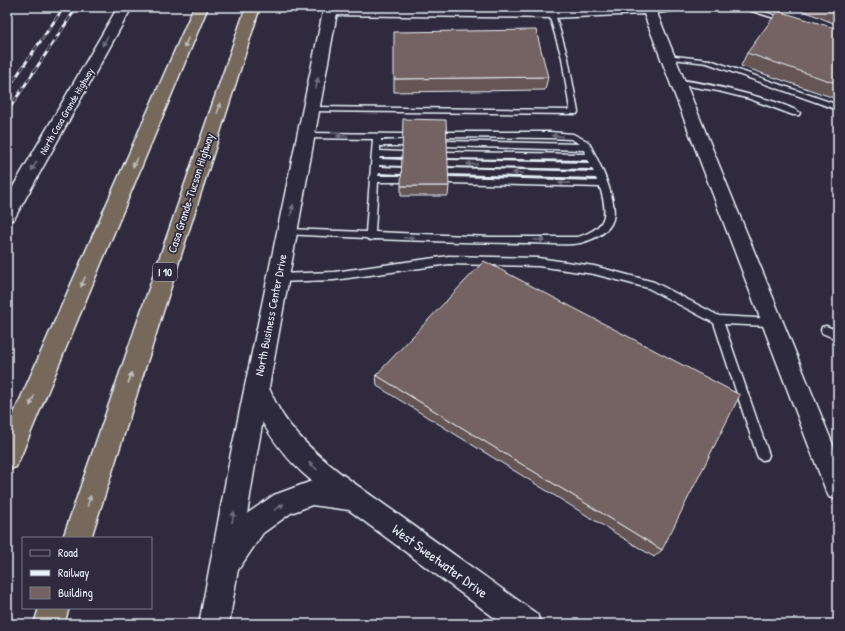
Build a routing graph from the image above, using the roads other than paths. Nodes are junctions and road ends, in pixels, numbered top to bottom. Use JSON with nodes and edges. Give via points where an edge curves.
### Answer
{"nodes":[{"id":1,"x":125,"y":7,"type":"edge"},
{"id":2,"x":201,"y":7,"type":"edge"},
{"id":3,"x":253,"y":7,"type":"edge"},
{"id":4,"x":674,"y":7,"type":"edge"},
{"id":5,"x":742,"y":7,"type":"edge"},
{"id":6,"x":331,"y":9,"type":"edge"},
{"id":7,"x":648,"y":9,"type":"edge"},
{"id":8,"x":552,"y":14,"type":"junction"},
{"id":9,"x":795,"y":23,"type":"edge"},
{"id":10,"x":666,"y":57,"type":"junction"},
{"id":11,"x":676,"y":82,"type":"junction"},
{"id":12,"x":838,"y":108,"type":"edge"},
{"id":13,"x":311,"y":109,"type":"junction"},
{"id":14,"x":796,"y":113,"type":"dead end"},
{"id":15,"x":446,"y":135,"type":"edge"},
{"id":16,"x":306,"y":136,"type":"junction"},
{"id":17,"x":377,"y":140,"type":"junction"},
{"id":18,"x":403,"y":140,"type":"edge"},
{"id":19,"x":446,"y":144,"type":"edge"},
{"id":20,"x":587,"y":146,"type":"junction"},
{"id":21,"x":591,"y":157,"type":"junction"},
{"id":22,"x":595,"y":166,"type":"junction"},
{"id":23,"x":375,"y":167,"type":"junction"},
{"id":24,"x":447,"y":167,"type":"junction"},
{"id":25,"x":601,"y":180,"type":"junction"},
{"id":26,"x":7,"y":214,"type":"edge"},
{"id":27,"x":287,"y":232,"type":"junction"},
{"id":28,"x":370,"y":236,"type":"junction"},
{"id":29,"x":278,"y":278,"type":"junction"},
{"id":30,"x":718,"y":320,"type":"junction"},
{"id":31,"x":772,"y":322,"type":"junction"},
{"id":32,"x":826,"y":330,"type":"dead end"},
{"id":33,"x":838,"y":336,"type":"edge"},
{"id":34,"x":257,"y":386,"type":"junction"},
{"id":35,"x":763,"y":455,"type":"dead end"},
{"id":36,"x":7,"y":458,"type":"edge"},
{"id":37,"x":838,"y":488,"type":"edge"},
{"id":38,"x":354,"y":498,"type":"junction"},
{"id":39,"x":77,"y":537,"type":"edge"},
{"id":40,"x":224,"y":565,"type":"junction"},
{"id":41,"x":54,"y":609,"type":"edge"},
{"id":42,"x":49,"y":624,"type":"edge"},
{"id":43,"x":214,"y":624,"type":"edge"},
{"id":44,"x":527,"y":624,"type":"edge"}],
"edges":[{"from":1,"to":26,"type":"main road","name":"North Casa Grande Highway","one_way":true},
{"from":2,"to":36,"type":"highway","one_way":true},
{"from":39,"to":3,"type":"highway","name":"Casa Grande-Tucson Highway","number":"I 10","one_way":true},
{"from":4,"to":7,"type":"street"},
{"from":5,"to":9,"type":"lane"},
{"from":6,"to":8,"type":"street"},
{"from":13,"to":6,"type":"main road","name":"North Business Center Drive","one_way":true},
{"from":7,"to":8,"type":"street"},
{"from":7,"to":10,"type":"street"},
{"from":8,"to":13,"type":"lane","via":[[565,58],[574,112]]},
{"from":10,"to":11,"type":"street"},
{"from":10,"to":12,"type":"lane","via":[[708,61]]},
{"from":11,"to":14,"type":"lane","via":[[752,97]]},
{"from":11,"to":31,"type":"street"},
{"from":13,"to":16,"type":"main road","name":"North Business Center Drive"},
{"from":20,"to":15,"type":"lane","one_way":true,"via":[[573,137]]},
{"from":17,"to":16,"type":"lane","one_way":true},
{"from":27,"to":16,"type":"main road","name":"North Business Center Drive","one_way":true},
{"from":17,"to":18,"type":"lane"},
{"from":17,"to":23,"type":"lane"},
{"from":19,"to":20,"type":"lane"},
{"from":20,"to":21,"type":"lane"},
{"from":21,"to":22,"type":"lane"},
{"from":21,"to":24,"type":"lane"},
{"from":22,"to":24,"type":"lane","one_way":true},
{"from":22,"to":25,"type":"lane"},
{"from":23,"to":23,"type":"lane","via":[[402,167]]},
{"from":23,"to":28,"type":"lane"},
{"from":25,"to":24,"type":"lane","one_way":true},
{"from":28,"to":25,"type":"lane","one_way":true,"via":[[578,240],[594,235],[608,220],[607,197]]},
{"from":27,"to":28,"type":"lane"},
{"from":27,"to":29,"type":"main road","name":"North Business Center Drive"},
{"from":29,"to":30,"type":"lane","via":[[334,276],[449,260],[538,262],[594,270],[650,285]]},
{"from":29,"to":34,"type":"main road","name":"North Business Center Drive"},
{"from":30,"to":31,"type":"lane"},
{"from":30,"to":35,"type":"lane"},
{"from":31,"to":37,"type":"street"},
{"from":32,"to":33,"type":"lane"},
{"from":38,"to":34,"type":"street","name":"West Sweetwater Drive","one_way":true,"via":[[311,465],[285,438],[267,411]]},
{"from":40,"to":34,"type":"main road","name":"North Business Center Drive","one_way":true},
{"from":40,"to":38,"type":"street","one_way":true,"via":[[254,524],[283,504],[312,492]]},
{"from":38,"to":44,"type":"street","name":"West Sweetwater Drive","via":[[503,614]]},
{"from":40,"to":43,"type":"main road","name":"North Business Center Drive"},
{"from":41,"to":42,"type":"highway"}]}
